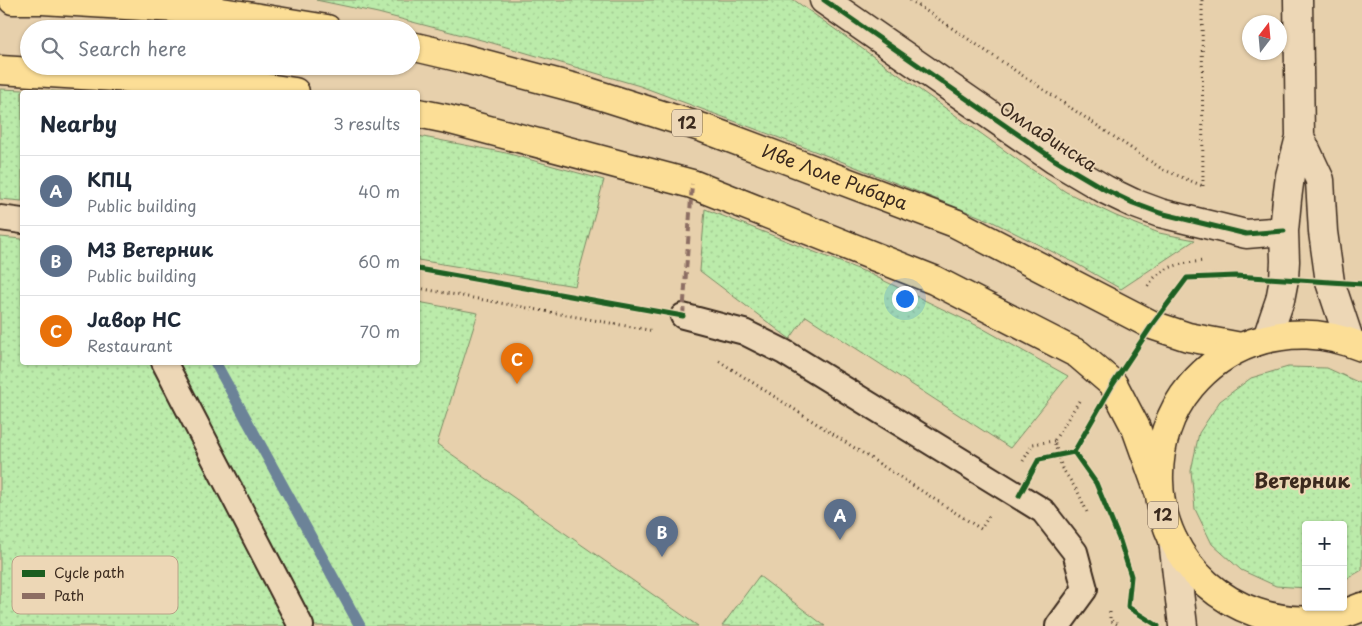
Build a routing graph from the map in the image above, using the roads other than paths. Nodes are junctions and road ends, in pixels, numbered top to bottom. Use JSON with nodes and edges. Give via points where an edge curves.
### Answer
{"nodes":[{"id":1,"x":13,"y":0,"type":"edge"},
{"id":2,"x":824,"y":0,"type":"edge"},
{"id":3,"x":1298,"y":0,"type":"edge"},
{"id":4,"x":209,"y":5,"type":"edge"},
{"id":5,"x":283,"y":20,"type":"edge"},
{"id":6,"x":420,"y":48,"type":"edge"},
{"id":7,"x":0,"y":70,"type":"edge"},
{"id":8,"x":20,"y":71,"type":"edge"},
{"id":9,"x":82,"y":75,"type":"edge"},
{"id":10,"x":281,"y":90,"type":"edge"},
{"id":11,"x":420,"y":113,"type":"edge"},
{"id":12,"x":1300,"y":137,"type":"junction"},
{"id":13,"x":0,"y":218,"type":"edge"},
{"id":14,"x":20,"y":221,"type":"edge"},
{"id":15,"x":1284,"y":231,"type":"junction"},
{"id":16,"x":683,"y":316,"type":"dead end"},
{"id":17,"x":1267,"y":338,"type":"junction"},
{"id":18,"x":1356,"y":345,"type":"edge"},
{"id":19,"x":1241,"y":347,"type":"junction"},
{"id":20,"x":166,"y":365,"type":"edge"},
{"id":21,"x":1159,"y":492,"type":"junction"},
{"id":22,"x":1173,"y":540,"type":"junction"},
{"id":23,"x":1337,"y":617,"type":"edge"},
{"id":24,"x":301,"y":626,"type":"edge"},
{"id":25,"x":1058,"y":626,"type":"edge"},
{"id":26,"x":1183,"y":626,"type":"edge"}],
"edges":[{"from":1,"to":4,"type":"main road"},
{"from":2,"to":15,"type":"street","name":"Омладинска","via":[[1055,160],[1106,190],[1160,213],[1246,234]]},
{"from":3,"to":12,"type":"street"},
{"from":4,"to":5,"type":"main road"},
{"from":6,"to":19,"type":"main road","name":"Иве Лоле Рибара","number":"12","via":[[583,90],[703,128],[955,223],[1152,325]]},
{"from":7,"to":8,"type":"main road"},
{"from":9,"to":10,"type":"main road"},
{"from":11,"to":21,"type":"main road","number":"12","via":[[692,184],[934,280],[1078,354],[1112,384],[1136,428]]},
{"from":12,"to":15,"type":"street","via":[[1290,176]]},
{"from":12,"to":18,"type":"street","via":[[1320,180],[1330,282]]},
{"from":13,"to":14,"type":"lane"},
{"from":15,"to":17,"type":"street","via":[[1284,279]]},
{"from":16,"to":25,"type":"lane","via":[[744,332],[784,352],[1043,511],[1075,552],[1085,589]]},
{"from":17,"to":18,"type":"main road","number":"12","via":[[1309,334],[1330,336]]},
{"from":17,"to":19,"type":"main road","number":"12"},
{"from":19,"to":21,"type":"main road","number":"12","via":[[1219,359],[1183,395],[1163,441],[1158,466]]},
{"from":20,"to":24,"type":"lane"},
{"from":21,"to":22,"type":"main road","number":"12"},
{"from":22,"to":23,"type":"main road","number":"12","via":[[1185,561],[1202,580],[1243,608],[1290,620]]},
{"from":22,"to":26,"type":"street"}]}
